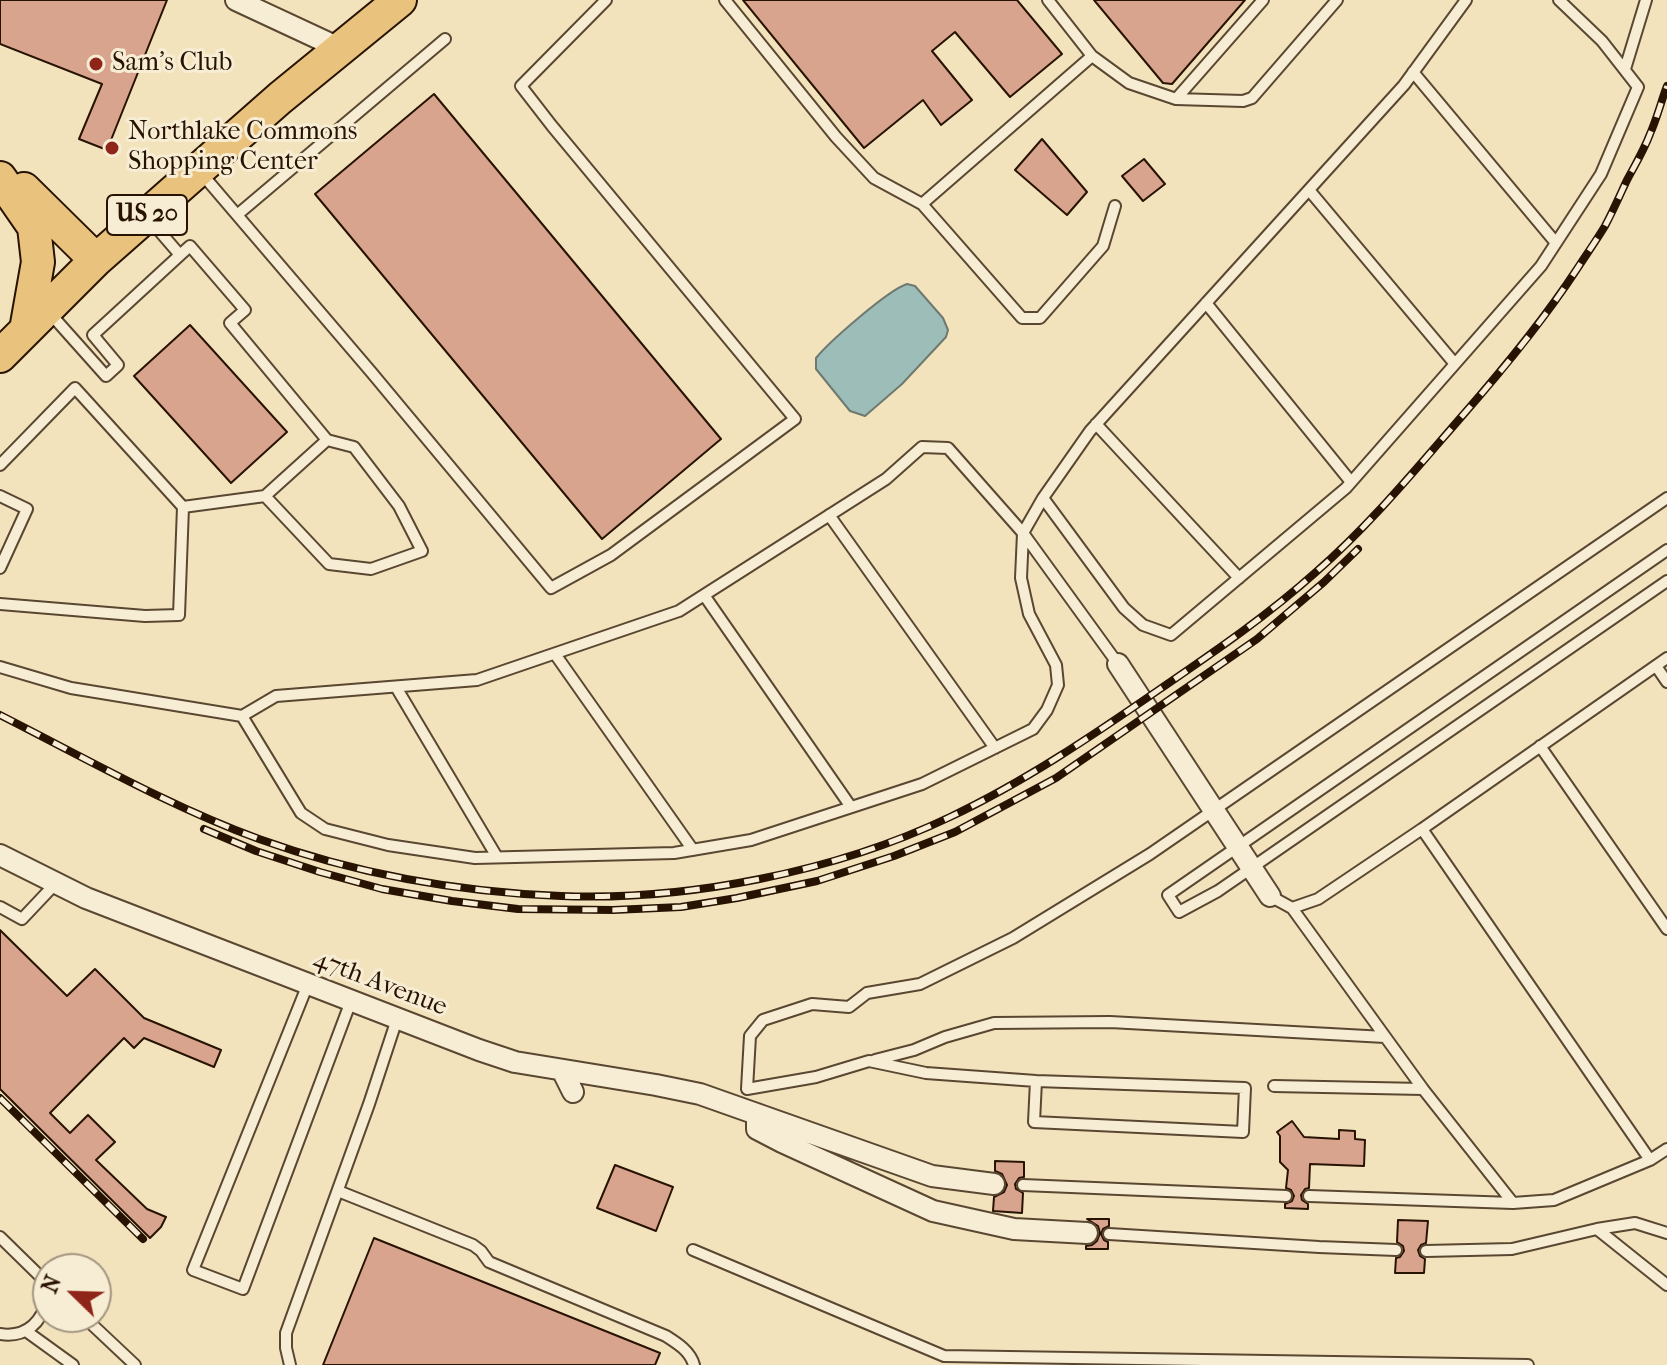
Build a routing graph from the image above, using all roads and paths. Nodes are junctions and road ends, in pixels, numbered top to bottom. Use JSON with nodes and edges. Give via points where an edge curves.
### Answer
{"nodes":[{"id":1,"x":236,"y":0,"type":"edge"},
{"id":2,"x":400,"y":0,"type":"edge"},
{"id":3,"x":606,"y":0,"type":"edge"},
{"id":4,"x":725,"y":0,"type":"edge"},
{"id":5,"x":1048,"y":0,"type":"edge"},
{"id":6,"x":1263,"y":0,"type":"edge"},
{"id":7,"x":1337,"y":0,"type":"edge"},
{"id":8,"x":1466,"y":0,"type":"edge"},
{"id":9,"x":1559,"y":0,"type":"edge"},
{"id":10,"x":1646,"y":0,"type":"edge"},
{"id":11,"x":445,"y":39,"type":"dead end"},
{"id":12,"x":339,"y":48,"type":"junction"},
{"id":13,"x":1092,"y":56,"type":"junction"},
{"id":14,"x":1625,"y":69,"type":"junction"},
{"id":15,"x":1413,"y":72,"type":"junction"},
{"id":16,"x":1176,"y":99,"type":"junction"},
{"id":17,"x":0,"y":167,"type":"edge"},
{"id":18,"x":198,"y":170,"type":"junction"},
{"id":19,"x":0,"y":178,"type":"edge"},
{"id":20,"x":1309,"y":190,"type":"junction"},
{"id":21,"x":922,"y":204,"type":"junction"},
{"id":22,"x":1115,"y":206,"type":"dead end"},
{"id":23,"x":237,"y":215,"type":"junction"},
{"id":24,"x":146,"y":216,"type":"junction"},
{"id":25,"x":1556,"y":243,"type":"junction"},
{"id":26,"x":180,"y":255,"type":"junction"},
{"id":27,"x":96,"y":260,"type":"junction"},
{"id":28,"x":1206,"y":303,"type":"junction"},
{"id":29,"x":36,"y":320,"type":"junction"},
{"id":30,"x":0,"y":356,"type":"edge"},
{"id":31,"x":1455,"y":364,"type":"junction"},
{"id":32,"x":1096,"y":424,"type":"junction"},
{"id":33,"x":327,"y":440,"type":"junction"},
{"id":34,"x":0,"y":465,"type":"edge"},
{"id":35,"x":1351,"y":482,"type":"junction"},
{"id":36,"x":0,"y":496,"type":"edge"},
{"id":37,"x":265,"y":496,"type":"junction"},
{"id":38,"x":1043,"y":498,"type":"junction"},
{"id":39,"x":1667,"y":498,"type":"edge"},
{"id":40,"x":183,"y":507,"type":"junction"},
{"id":41,"x":829,"y":515,"type":"junction"},
{"id":42,"x":1023,"y":533,"type":"junction"},
{"id":43,"x":1667,"y":550,"type":"edge"},
{"id":44,"x":0,"y":568,"type":"edge"},
{"id":45,"x":1239,"y":578,"type":"junction"},
{"id":46,"x":1667,"y":581,"type":"edge"},
{"id":47,"x":704,"y":595,"type":"junction"},
{"id":48,"x":0,"y":604,"type":"edge"},
{"id":49,"x":555,"y":654,"type":"junction"},
{"id":50,"x":1667,"y":658,"type":"edge"},
{"id":51,"x":1118,"y":664,"type":"joint"},
{"id":52,"x":1656,"y":666,"type":"junction"},
{"id":53,"x":0,"y":667,"type":"edge"},
{"id":54,"x":1667,"y":682,"type":"edge"},
{"id":55,"x":396,"y":687,"type":"junction"},
{"id":56,"x":242,"y":716,"type":"junction"},
{"id":57,"x":1540,"y":746,"type":"junction"},
{"id":58,"x":995,"y":748,"type":"junction"},
{"id":59,"x":851,"y":807,"type":"junction"},
{"id":60,"x":1213,"y":810,"type":"junction"},
{"id":61,"x":1422,"y":829,"type":"junction"},
{"id":62,"x":1238,"y":847,"type":"junction"},
{"id":63,"x":693,"y":850,"type":"junction"},
{"id":64,"x":0,"y":855,"type":"edge"},
{"id":65,"x":497,"y":857,"type":"junction"},
{"id":66,"x":1251,"y":868,"type":"junction"},
{"id":67,"x":56,"y":883,"type":"junction"},
{"id":68,"x":1270,"y":896,"type":"joint"},
{"id":69,"x":0,"y":907,"type":"edge"},
{"id":70,"x":1292,"y":908,"type":"junction"},
{"id":71,"x":1667,"y":929,"type":"edge"},
{"id":72,"x":308,"y":984,"type":"junction"},
{"id":73,"x":351,"y":1001,"type":"junction"},
{"id":74,"x":397,"y":1019,"type":"junction"},
{"id":75,"x":1385,"y":1037,"type":"junction"},
{"id":76,"x":869,"y":1061,"type":"junction"},
{"id":77,"x":562,"y":1070,"type":"junction"},
{"id":78,"x":1036,"y":1081,"type":"junction"},
{"id":79,"x":1274,"y":1086,"type":"dead end"},
{"id":80,"x":1423,"y":1089,"type":"junction"},
{"id":81,"x":573,"y":1092,"type":"dead end"},
{"id":82,"x":748,"y":1103,"type":"junction"},
{"id":83,"x":1667,"y":1149,"type":"edge"},
{"id":84,"x":1650,"y":1160,"type":"junction"},
{"id":85,"x":994,"y":1184,"type":"dead end"},
{"id":86,"x":1023,"y":1185,"type":"dead end"},
{"id":87,"x":338,"y":1191,"type":"junction"},
{"id":88,"x":1286,"y":1196,"type":"dead end"},
{"id":89,"x":1309,"y":1196,"type":"dead end"},
{"id":90,"x":1513,"y":1203,"type":"junction"},
{"id":91,"x":1597,"y":1229,"type":"junction"},
{"id":92,"x":1087,"y":1233,"type":"dead end"},
{"id":93,"x":1667,"y":1233,"type":"edge"},
{"id":94,"x":1109,"y":1234,"type":"dead end"},
{"id":95,"x":0,"y":1237,"type":"edge"},
{"id":96,"x":693,"y":1250,"type":"dead end"},
{"id":97,"x":1396,"y":1250,"type":"dead end"},
{"id":98,"x":1426,"y":1251,"type":"dead end"},
{"id":99,"x":32,"y":1268,"type":"edge"},
{"id":100,"x":1667,"y":1285,"type":"edge"},
{"id":101,"x":32,"y":1327,"type":"edge"},
{"id":102,"x":26,"y":1331,"type":"junction"},
{"id":103,"x":101,"y":1333,"type":"edge"},
{"id":104,"x":0,"y":1334,"type":"edge"},
{"id":105,"x":944,"y":1360,"type":"edge"},
{"id":106,"x":1084,"y":1361,"type":"edge"},
{"id":107,"x":1237,"y":1363,"type":"edge"},
{"id":108,"x":1406,"y":1364,"type":"edge"},
{"id":109,"x":73,"y":1365,"type":"edge"},
{"id":110,"x":135,"y":1365,"type":"edge"},
{"id":111,"x":290,"y":1365,"type":"edge"},
{"id":112,"x":694,"y":1365,"type":"edge"},
{"id":113,"x":1528,"y":1365,"type":"edge"}],
"edges":[{"from":1,"to":12,"type":"street"},
{"from":2,"to":12,"type":"main road","number":"US 20"},
{"from":3,"to":23,"type":"lane","via":[[521,86],[795,419],[611,555],[551,588]]},
{"from":4,"to":21,"type":"lane","via":[[874,178]]},
{"from":5,"to":13,"type":"lane"},
{"from":6,"to":16,"type":"lane"},
{"from":7,"to":16,"type":"lane","via":[[1252,98]]},
{"from":8,"to":15,"type":"lane"},
{"from":9,"to":14,"type":"lane"},
{"from":10,"to":14,"type":"lane"},
{"from":11,"to":23,"type":"lane"},
{"from":12,"to":18,"type":"main road","number":"US 20"},
{"from":13,"to":16,"type":"lane","via":[[1129,83]]},
{"from":13,"to":21,"type":"lane"},
{"from":14,"to":25,"type":"lane","via":[[1638,87],[1601,174]]},
{"from":15,"to":20,"type":"lane"},
{"from":15,"to":25,"type":"lane"},
{"from":17,"to":27,"type":"main road"},
{"from":18,"to":23,"type":"lane"},
{"from":18,"to":24,"type":"main road","number":"US 20"},
{"from":19,"to":29,"type":"main road","via":[[34,227]]},
{"from":20,"to":28,"type":"lane"},
{"from":20,"to":31,"type":"lane"},
{"from":21,"to":22,"type":"lane","via":[[1022,318],[1040,318],[1103,246]]},
{"from":24,"to":26,"type":"lane"},
{"from":24,"to":27,"type":"main road","number":"US 20"},
{"from":25,"to":31,"type":"lane"},
{"from":26,"to":29,"type":"lane","via":[[93,335],[118,365],[106,376],[79,347]]},
{"from":26,"to":33,"type":"lane","via":[[190,246],[245,310],[230,323]]},
{"from":27,"to":29,"type":"main road","number":"US 20"},
{"from":28,"to":32,"type":"lane"},
{"from":28,"to":35,"type":"lane"},
{"from":29,"to":30,"type":"main road","number":"US 20"},
{"from":31,"to":35,"type":"lane"},
{"from":32,"to":38,"type":"lane"},
{"from":32,"to":45,"type":"lane"},
{"from":33,"to":37,"type":"lane"},
{"from":33,"to":37,"type":"lane","via":[[354,447],[399,506],[422,551],[371,569],[329,564]]},
{"from":34,"to":40,"type":"lane","via":[[75,388]]},
{"from":35,"to":45,"type":"lane"},
{"from":36,"to":44,"type":"lane","via":[[27,509]]},
{"from":37,"to":40,"type":"lane"},
{"from":38,"to":42,"type":"lane"},
{"from":38,"to":45,"type":"lane","via":[[1124,608],[1143,625],[1171,635]]},
{"from":39,"to":60,"type":"lane"},
{"from":40,"to":48,"type":"lane","via":[[179,615]]},
{"from":41,"to":42,"type":"lane","via":[[886,479],[922,447],[948,448]]},
{"from":41,"to":47,"type":"lane"},
{"from":41,"to":58,"type":"lane"},
{"from":42,"to":51,"type":"lane"},
{"from":42,"to":58,"type":"lane","via":[[1021,578],[1029,614],[1056,665],[1058,685],[1033,729]]},
{"from":43,"to":62,"type":"lane"},
{"from":46,"to":66,"type":"lane"},
{"from":47,"to":49,"type":"lane","via":[[679,611]]},
{"from":47,"to":59,"type":"lane"},
{"from":49,"to":55,"type":"lane","via":[[477,680]]},
{"from":49,"to":63,"type":"lane"},
{"from":50,"to":52,"type":"lane"},
{"from":51,"to":60,"type":"street"},
{"from":52,"to":54,"type":"lane"},
{"from":52,"to":57,"type":"lane"},
{"from":53,"to":56,"type":"lane","via":[[71,688]]},
{"from":55,"to":56,"type":"lane","via":[[276,696]]},
{"from":55,"to":65,"type":"lane"},
{"from":56,"to":65,"type":"lane","via":[[301,813],[325,829],[388,845]]},
{"from":57,"to":61,"type":"lane"},
{"from":57,"to":71,"type":"lane"},
{"from":58,"to":59,"type":"lane","via":[[922,784]]},
{"from":59,"to":63,"type":"lane","via":[[751,840]]},
{"from":60,"to":62,"type":"street"},
{"from":60,"to":82,"type":"lane","via":[[1013,938],[920,984],[867,993],[849,1007],[812,1004],[763,1020],[750,1036]]},
{"from":61,"to":70,"type":"lane","via":[[1318,899]]},
{"from":61,"to":84,"type":"lane"},
{"from":62,"to":66,"type":"street"},
{"from":62,"to":66,"type":"lane","via":[[1168,895],[1179,912]]},
{"from":63,"to":65,"type":"lane"},
{"from":64,"to":67,"type":"street","name":"47th Avenue"},
{"from":66,"to":68,"type":"street"},
{"from":67,"to":69,"type":"lane","via":[[22,919]]},
{"from":67,"to":72,"type":"street","name":"47th Avenue"},
{"from":68,"to":70,"type":"lane"},
{"from":70,"to":75,"type":"lane"},
{"from":72,"to":73,"type":"street","name":"47th Avenue"},
{"from":72,"to":73,"type":"lane","via":[[193,1270],[243,1289]]},
{"from":73,"to":74,"type":"street","name":"47th Avenue"},
{"from":74,"to":77,"type":"street","name":"47th Avenue","via":[[515,1062]]},
{"from":74,"to":87,"type":"lane"},
{"from":75,"to":76,"type":"lane","via":[[1110,1022],[994,1023]]},
{"from":75,"to":80,"type":"lane"},
{"from":76,"to":78,"type":"lane","via":[[926,1073]]},
{"from":76,"to":82,"type":"lane"},
{"from":77,"to":81,"type":"street"},
{"from":77,"to":82,"type":"street","name":"47th Avenue"},
{"from":78,"to":78,"type":"lane","via":[[1034,1122],[1243,1132],[1245,1088]]},
{"from":79,"to":80,"type":"lane"},
{"from":80,"to":90,"type":"lane"},
{"from":82,"to":85,"type":"street","name":"47th Avenue","via":[[932,1176]]},
{"from":82,"to":92,"type":"street","via":[[757,1129],[933,1211],[1014,1229]]},
{"from":83,"to":84,"type":"lane"},
{"from":84,"to":90,"type":"lane","via":[[1554,1200]]},
{"from":86,"to":88,"type":"lane"},
{"from":87,"to":111,"type":"lane","via":[[286,1333]]},
{"from":87,"to":112,"type":"lane","via":[[473,1245],[489,1262],[666,1336]]},
{"from":89,"to":90,"type":"lane"},
{"from":91,"to":93,"type":"lane","via":[[1635,1223]]},
{"from":91,"to":98,"type":"lane","via":[[1512,1249]]},
{"from":91,"to":100,"type":"lane"},
{"from":94,"to":97,"type":"lane"},
{"from":95,"to":99,"type":"lane"},
{"from":96,"to":105,"type":"lane"},
{"from":101,"to":102,"type":"lane"},
{"from":102,"to":104,"type":"lane"},
{"from":102,"to":109,"type":"lane"},
{"from":103,"to":110,"type":"lane"},
{"from":105,"to":106,"type":"lane"},
{"from":106,"to":107,"type":"lane"},
{"from":107,"to":108,"type":"lane"},
{"from":108,"to":113,"type":"lane"}]}
